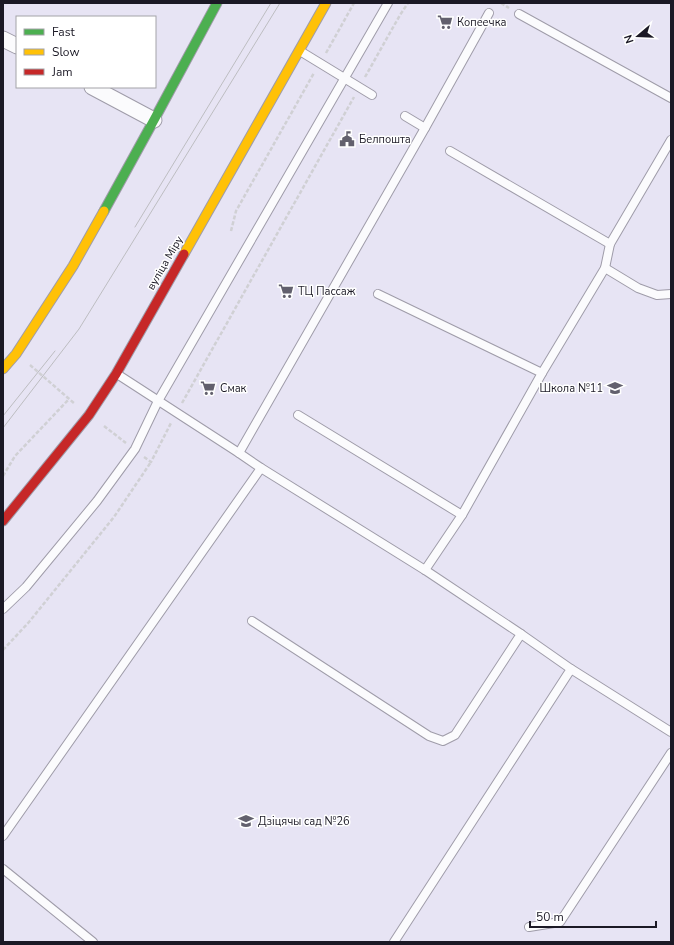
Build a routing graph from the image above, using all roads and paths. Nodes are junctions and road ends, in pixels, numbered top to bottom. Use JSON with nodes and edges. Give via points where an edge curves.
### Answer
{"nodes":[{"id":1,"x":217,"y":3,"type":"edge"},
{"id":2,"x":326,"y":3,"type":"edge"},
{"id":3,"x":354,"y":3,"type":"edge"},
{"id":4,"x":388,"y":3,"type":"edge"},
{"id":5,"x":408,"y":3,"type":"edge"},
{"id":6,"x":489,"y":13,"type":"dead end"},
{"id":7,"x":519,"y":14,"type":"dead end"},
{"id":8,"x":3,"y":39,"type":"edge"},
{"id":9,"x":16,"y":46,"type":"edge"},
{"id":10,"x":299,"y":50,"type":"junction"},
{"id":11,"x":320,"y":63,"type":"junction"},
{"id":12,"x":345,"y":79,"type":"junction"},
{"id":13,"x":359,"y":87,"type":"junction"},
{"id":14,"x":94,"y":88,"type":"edge"},
{"id":15,"x":372,"y":95,"type":"dead end"},
{"id":16,"x":671,"y":98,"type":"edge"},
{"id":17,"x":405,"y":116,"type":"dead end"},
{"id":18,"x":154,"y":120,"type":"junction"},
{"id":19,"x":425,"y":128,"type":"junction"},
{"id":20,"x":671,"y":140,"type":"edge"},
{"id":21,"x":450,"y":151,"type":"dead end"},
{"id":22,"x":231,"y":231,"type":"dead end"},
{"id":23,"x":610,"y":244,"type":"junction"},
{"id":24,"x":605,"y":268,"type":"junction"},
{"id":25,"x":378,"y":294,"type":"dead end"},
{"id":26,"x":671,"y":294,"type":"edge"},
{"id":27,"x":4,"y":368,"type":"edge"},
{"id":28,"x":542,"y":373,"type":"junction"},
{"id":29,"x":116,"y":374,"type":"junction"},
{"id":30,"x":185,"y":396,"type":"dead end"},
{"id":31,"x":69,"y":399,"type":"dead end"},
{"id":32,"x":158,"y":401,"type":"junction"},
{"id":33,"x":298,"y":415,"type":"dead end"},
{"id":34,"x":240,"y":453,"type":"junction"},
{"id":35,"x":151,"y":462,"type":"dead end"},
{"id":36,"x":261,"y":468,"type":"junction"},
{"id":37,"x":3,"y":476,"type":"edge"},
{"id":38,"x":462,"y":516,"type":"junction"},
{"id":39,"x":3,"y":521,"type":"edge"},
{"id":40,"x":425,"y":570,"type":"junction"},
{"id":41,"x":3,"y":608,"type":"edge"},
{"id":42,"x":252,"y":621,"type":"dead end"},
{"id":43,"x":521,"y":634,"type":"junction"},
{"id":44,"x":3,"y":650,"type":"edge"},
{"id":45,"x":571,"y":669,"type":"junction"},
{"id":46,"x":671,"y":732,"type":"edge"},
{"id":47,"x":671,"y":753,"type":"edge"},
{"id":48,"x":3,"y":836,"type":"edge"},
{"id":49,"x":3,"y":869,"type":"edge"},
{"id":50,"x":529,"y":927,"type":"dead end"},
{"id":51,"x":93,"y":942,"type":"edge"},
{"id":52,"x":394,"y":942,"type":"edge"}],
"edges":[{"from":1,"to":18,"type":"main road"},
{"from":2,"to":10,"type":"main road","name":"вуліца Міру"},
{"from":3,"to":11,"type":"path"},
{"from":4,"to":12,"type":"lane"},
{"from":5,"to":13,"type":"path"},
{"from":6,"to":19,"type":"lane"},
{"from":7,"to":16,"type":"lane"},
{"from":8,"to":9,"type":"street"},
{"from":10,"to":11,"type":"lane"},
{"from":10,"to":29,"type":"main road","name":"вуліца Міру"},
{"from":11,"to":12,"type":"lane"},
{"from":11,"to":22,"type":"path","via":[[236,211]]},
{"from":12,"to":13,"type":"lane"},
{"from":12,"to":32,"type":"lane"},
{"from":13,"to":15,"type":"lane"},
{"from":13,"to":30,"type":"path"},
{"from":14,"to":18,"type":"street"},
{"from":17,"to":19,"type":"lane"},
{"from":18,"to":27,"type":"main road","via":[[73,266],[16,354]]},
{"from":19,"to":34,"type":"lane"},
{"from":20,"to":23,"type":"lane"},
{"from":21,"to":23,"type":"lane"},
{"from":23,"to":24,"type":"lane"},
{"from":24,"to":26,"type":"lane","via":[[638,288],[657,295]]},
{"from":24,"to":28,"type":"lane"},
{"from":25,"to":28,"type":"lane"},
{"from":28,"to":38,"type":"lane"},
{"from":29,"to":32,"type":"lane"},
{"from":29,"to":39,"type":"main road","name":"вуліца Міру","via":[[89,415]]},
{"from":31,"to":37,"type":"path","via":[[16,456]]},
{"from":32,"to":34,"type":"lane"},
{"from":32,"to":41,"type":"lane","via":[[135,449],[97,501],[26,587]]},
{"from":33,"to":38,"type":"lane"},
{"from":34,"to":36,"type":"lane"},
{"from":35,"to":44,"type":"path","via":[[114,517],[29,622]]},
{"from":36,"to":40,"type":"lane"},
{"from":36,"to":48,"type":"lane"},
{"from":38,"to":40,"type":"lane"},
{"from":40,"to":43,"type":"lane"},
{"from":42,"to":43,"type":"lane","via":[[429,736],[443,742],[455,735]]},
{"from":43,"to":45,"type":"lane"},
{"from":45,"to":46,"type":"lane"},
{"from":45,"to":52,"type":"lane"},
{"from":47,"to":50,"type":"lane","via":[[560,922]]},
{"from":49,"to":51,"type":"lane"}]}
